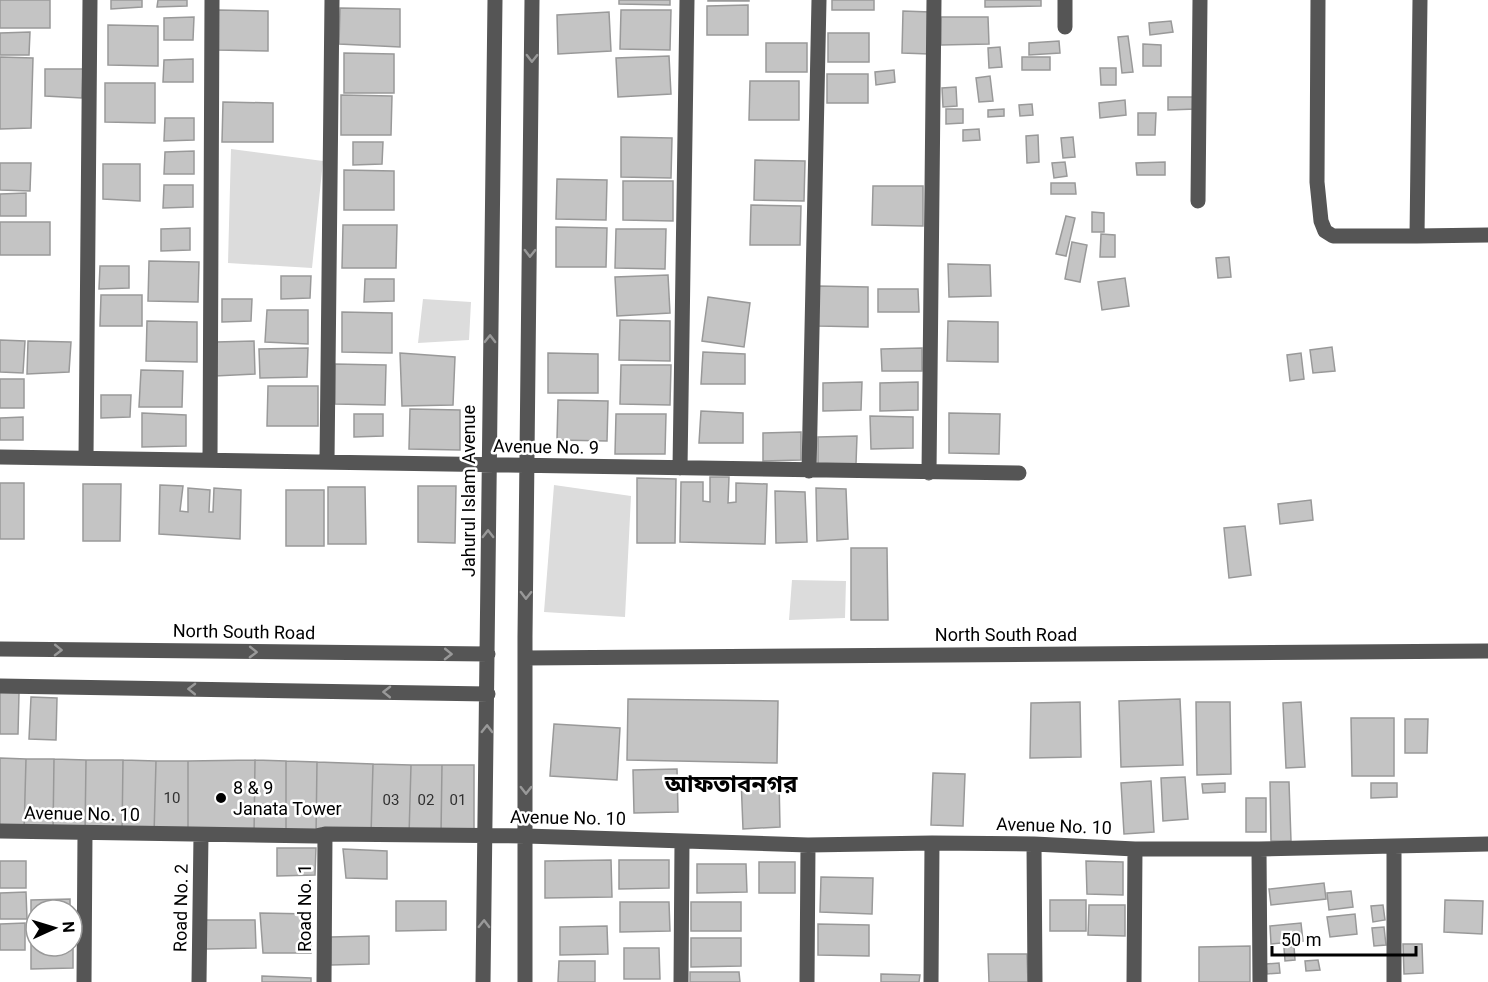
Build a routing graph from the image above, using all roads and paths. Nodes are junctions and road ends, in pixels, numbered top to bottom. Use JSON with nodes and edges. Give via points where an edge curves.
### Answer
{"nodes":[{"id":1,"x":90,"y":0,"type":"edge"},
{"id":2,"x":212,"y":0,"type":"edge"},
{"id":3,"x":332,"y":0,"type":"edge"},
{"id":4,"x":495,"y":0,"type":"edge"},
{"id":5,"x":532,"y":0,"type":"edge"},
{"id":6,"x":687,"y":0,"type":"edge"},
{"id":7,"x":819,"y":0,"type":"edge"},
{"id":8,"x":934,"y":0,"type":"edge"},
{"id":9,"x":1065,"y":0,"type":"edge"},
{"id":10,"x":1200,"y":0,"type":"edge"},
{"id":11,"x":1318,"y":0,"type":"edge"},
{"id":12,"x":1420,"y":0,"type":"edge"},
{"id":13,"x":1065,"y":27,"type":"dead end"},
{"id":14,"x":1198,"y":201,"type":"dead end"},
{"id":15,"x":1488,"y":235,"type":"edge"},
{"id":16,"x":1417,"y":236,"type":"junction"},
{"id":17,"x":0,"y":457,"type":"edge"},
{"id":18,"x":86,"y":458,"type":"junction"},
{"id":19,"x":210,"y":460,"type":"junction"},
{"id":20,"x":327,"y":462,"type":"junction"},
{"id":21,"x":488,"y":465,"type":"junction"},
{"id":22,"x":527,"y":466,"type":"junction"},
{"id":23,"x":680,"y":468,"type":"junction"},
{"id":24,"x":809,"y":471,"type":"junction"},
{"id":25,"x":929,"y":473,"type":"junction"},
{"id":26,"x":1019,"y":473,"type":"dead end"},
{"id":27,"x":0,"y":649,"type":"edge"},
{"id":28,"x":1488,"y":651,"type":"edge"},
{"id":29,"x":488,"y":654,"type":"junction"},
{"id":30,"x":525,"y":658,"type":"junction"},
{"id":31,"x":0,"y":686,"type":"edge"},
{"id":32,"x":488,"y":694,"type":"junction"},
{"id":33,"x":0,"y":831,"type":"edge"},
{"id":34,"x":85,"y":833,"type":"junction"},
{"id":35,"x":325,"y":834,"type":"junction"},
{"id":36,"x":201,"y":835,"type":"junction"},
{"id":37,"x":485,"y":836,"type":"junction"},
{"id":38,"x":526,"y":836,"type":"junction"},
{"id":39,"x":682,"y":841,"type":"junction"},
{"id":40,"x":932,"y":843,"type":"junction"},
{"id":41,"x":1034,"y":844,"type":"junction"},
{"id":42,"x":1488,"y":844,"type":"edge"},
{"id":43,"x":808,"y":845,"type":"junction"},
{"id":44,"x":1394,"y":846,"type":"junction"},
{"id":45,"x":1135,"y":849,"type":"junction"},
{"id":46,"x":1259,"y":849,"type":"junction"},
{"id":47,"x":84,"y":982,"type":"edge"},
{"id":48,"x":199,"y":982,"type":"edge"},
{"id":49,"x":324,"y":982,"type":"edge"},
{"id":50,"x":483,"y":982,"type":"edge"},
{"id":51,"x":525,"y":982,"type":"edge"},
{"id":52,"x":681,"y":982,"type":"edge"},
{"id":53,"x":807,"y":982,"type":"edge"},
{"id":54,"x":931,"y":982,"type":"edge"},
{"id":55,"x":1035,"y":982,"type":"edge"},
{"id":56,"x":1134,"y":982,"type":"edge"},
{"id":57,"x":1260,"y":982,"type":"edge"},
{"id":58,"x":1394,"y":982,"type":"edge"}],
"edges":[{"from":1,"to":18,"type":"street"},
{"from":2,"to":19,"type":"street"},
{"from":3,"to":20,"type":"street"},
{"from":21,"to":4,"type":"street","name":"Jahurul Islam Avenue","one_way":true},
{"from":5,"to":22,"type":"street","one_way":true},
{"from":6,"to":23,"type":"street"},
{"from":7,"to":24,"type":"street"},
{"from":8,"to":25,"type":"street"},
{"from":9,"to":13,"type":"street"},
{"from":10,"to":14,"type":"street"},
{"from":11,"to":16,"type":"street","via":[[1320,221],[1333,236]]},
{"from":12,"to":16,"type":"street"},
{"from":15,"to":16,"type":"street"},
{"from":17,"to":18,"type":"street","name":"Avenue No. 9"},
{"from":18,"to":19,"type":"street","name":"Avenue No. 9"},
{"from":19,"to":20,"type":"street","name":"Avenue No. 9"},
{"from":20,"to":21,"type":"street","name":"Avenue No. 9"},
{"from":21,"to":22,"type":"street","name":"Avenue No. 9"},
{"from":29,"to":21,"type":"street","name":"Jahurul Islam Avenue","one_way":true},
{"from":22,"to":23,"type":"street","name":"Avenue No. 9"},
{"from":22,"to":30,"type":"street","one_way":true},
{"from":23,"to":24,"type":"street","name":"Avenue No. 9"},
{"from":24,"to":25,"type":"street","name":"Avenue No. 9"},
{"from":25,"to":26,"type":"street","name":"Avenue No. 9"},
{"from":27,"to":29,"type":"street","name":"North South Road","one_way":true},
{"from":28,"to":30,"type":"street","name":"North South Road"},
{"from":29,"to":32,"type":"street","name":"Jahurul Islam Avenue"},
{"from":30,"to":38,"type":"street","one_way":true},
{"from":32,"to":31,"type":"street","one_way":true},
{"from":37,"to":32,"type":"street","name":"Jahurul Islam Avenue","one_way":true},
{"from":33,"to":34,"type":"street","name":"Avenue No. 10"},
{"from":34,"to":36,"type":"street","name":"Avenue No. 10"},
{"from":34,"to":47,"type":"street"},
{"from":35,"to":36,"type":"street","name":"Avenue No. 10"},
{"from":35,"to":37,"type":"street","name":"Avenue No. 10"},
{"from":35,"to":49,"type":"street","name":"Road No. 1"},
{"from":36,"to":48,"type":"street","name":"Road No. 2"},
{"from":37,"to":38,"type":"street","name":"Avenue No. 10"},
{"from":50,"to":37,"type":"street","name":"Jahurul Islam Avenue","one_way":true},
{"from":38,"to":39,"type":"street","name":"Avenue No. 10"},
{"from":38,"to":51,"type":"street"},
{"from":39,"to":43,"type":"street","name":"Avenue No. 10"},
{"from":39,"to":52,"type":"street"},
{"from":40,"to":41,"type":"street","name":"Avenue No. 10"},
{"from":40,"to":43,"type":"street","name":"Avenue No. 10"},
{"from":40,"to":54,"type":"street"},
{"from":41,"to":45,"type":"street","name":"Avenue No. 10"},
{"from":41,"to":55,"type":"street"},
{"from":42,"to":44,"type":"street","name":"Avenue No. 10"},
{"from":43,"to":53,"type":"street"},
{"from":44,"to":46,"type":"street","name":"Avenue No. 10"},
{"from":44,"to":58,"type":"street"},
{"from":45,"to":46,"type":"street","name":"Avenue No. 10"},
{"from":45,"to":56,"type":"street"},
{"from":46,"to":57,"type":"street"}]}
